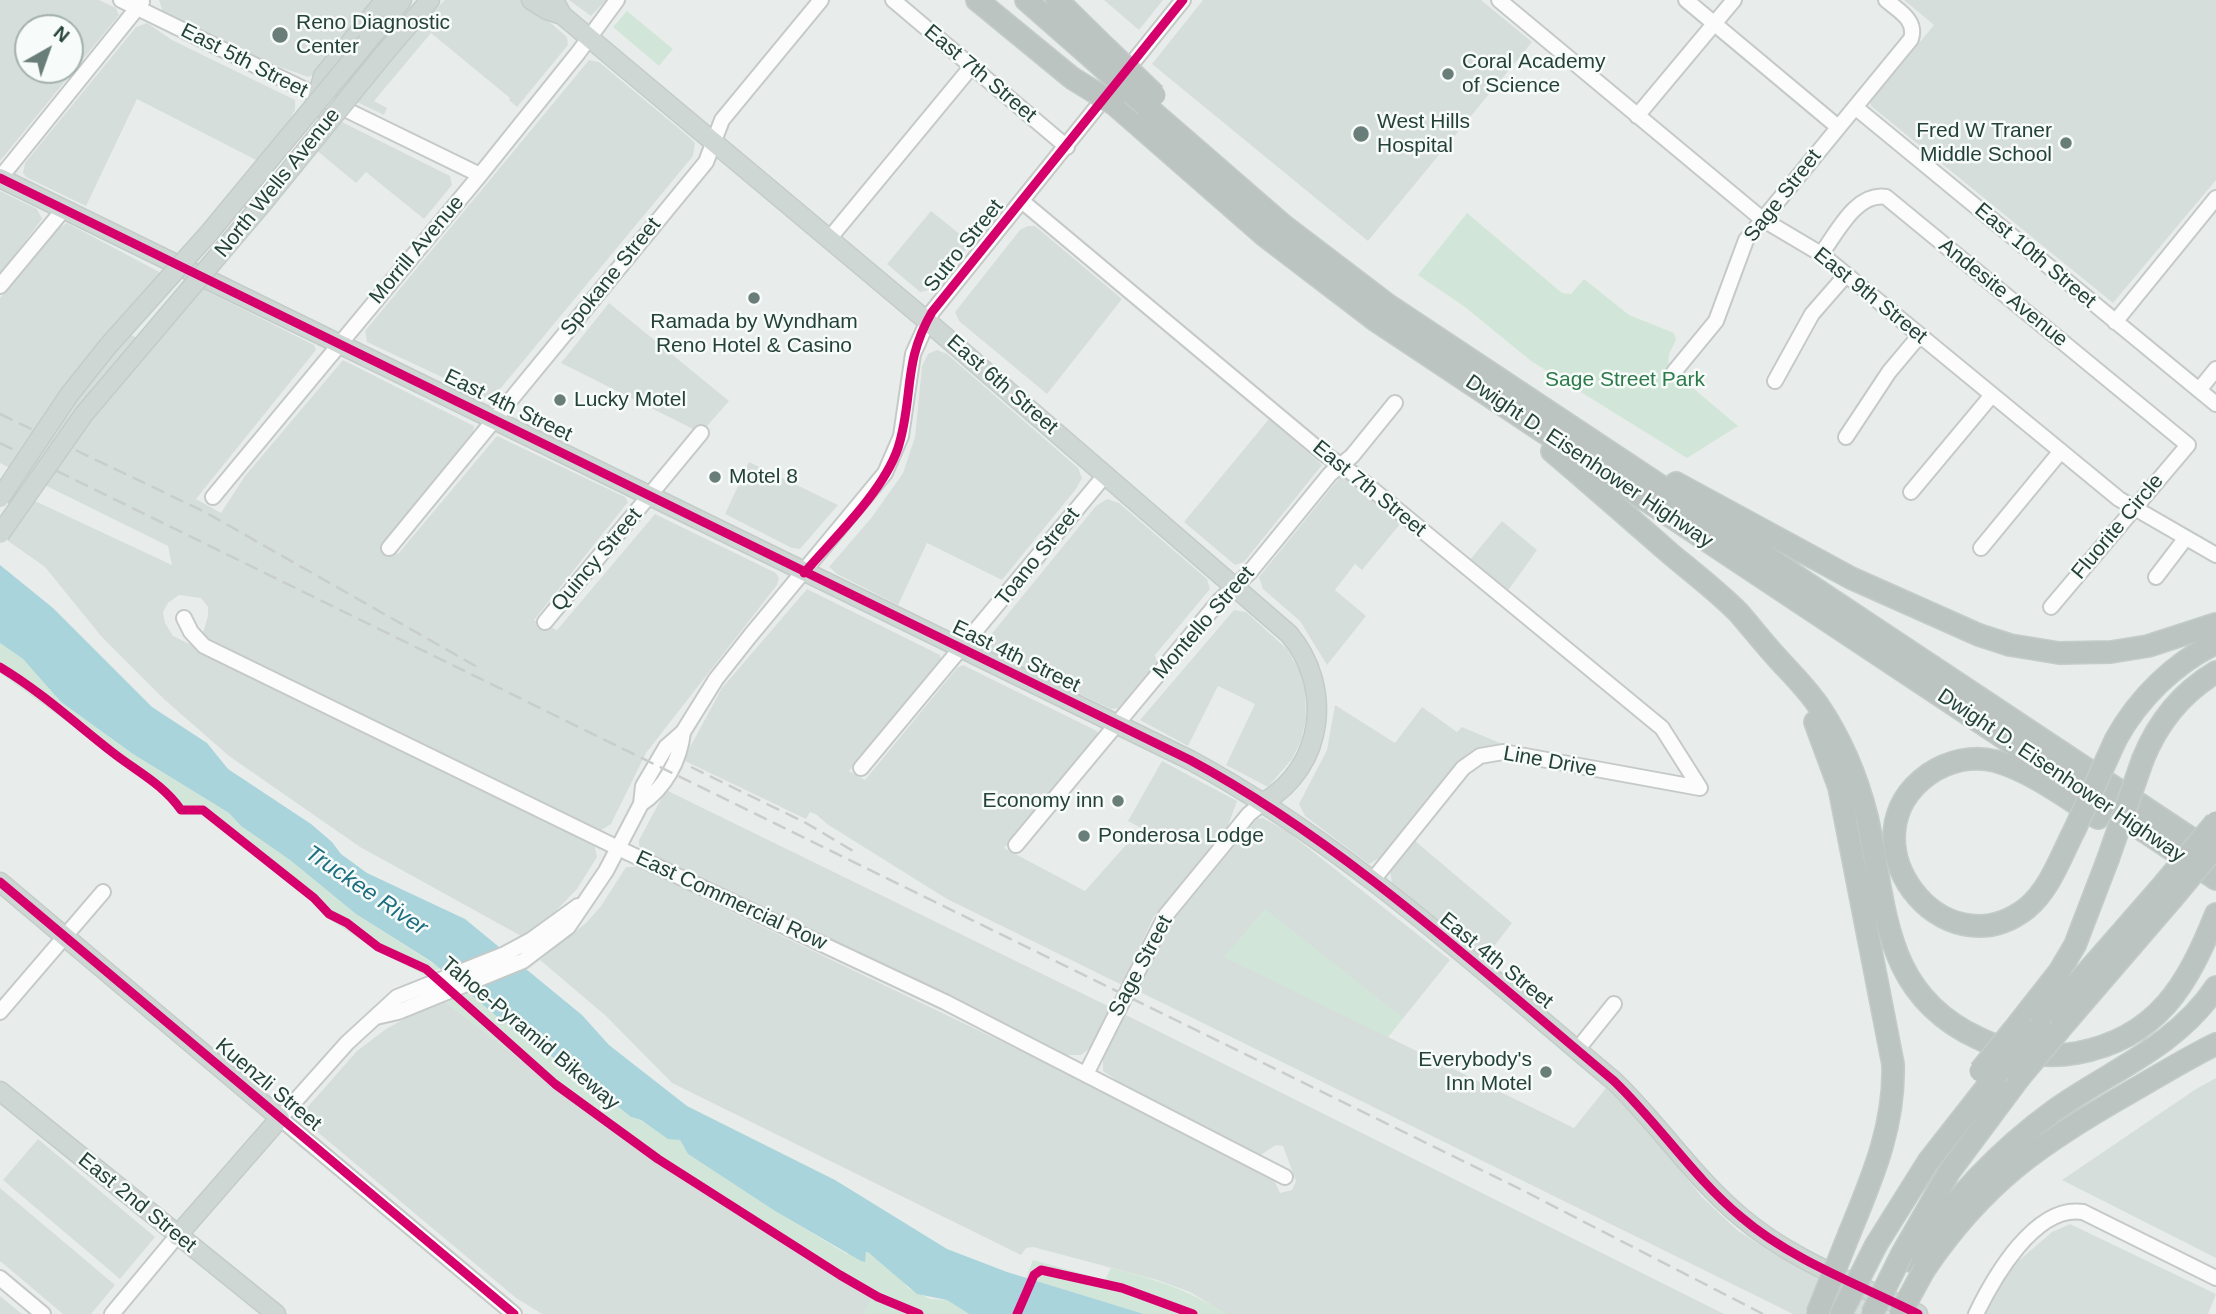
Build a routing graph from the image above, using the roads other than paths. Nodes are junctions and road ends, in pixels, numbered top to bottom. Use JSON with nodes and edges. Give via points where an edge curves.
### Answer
{"nodes":[{"id":1,"x":121,"y":0,"type":"edge"},
{"id":2,"x":385,"y":0,"type":"edge"},
{"id":3,"x":401,"y":0,"type":"edge"},
{"id":4,"x":430,"y":0,"type":"edge"},
{"id":5,"x":531,"y":0,"type":"edge"},
{"id":6,"x":617,"y":0,"type":"edge"},
{"id":7,"x":821,"y":0,"type":"edge"},
{"id":8,"x":892,"y":0,"type":"edge"},
{"id":9,"x":977,"y":0,"type":"edge"},
{"id":10,"x":996,"y":0,"type":"edge"},
{"id":11,"x":1026,"y":0,"type":"edge"},
{"id":12,"x":1057,"y":0,"type":"edge"},
{"id":13,"x":1183,"y":0,"type":"edge"},
{"id":14,"x":1499,"y":0,"type":"edge"},
{"id":15,"x":1686,"y":0,"type":"edge"},
{"id":16,"x":1734,"y":0,"type":"edge"},
{"id":17,"x":1886,"y":0,"type":"edge"},
{"id":18,"x":140,"y":4,"type":"edge"},
{"id":19,"x":558,"y":7,"type":"edge"},
{"id":20,"x":1714,"y":24,"type":"junction"},
{"id":21,"x":588,"y":37,"type":"junction"},
{"id":22,"x":1087,"y":64,"type":"junction"},
{"id":23,"x":972,"y":66,"type":"junction"},
{"id":24,"x":317,"y":98,"type":"junction"},
{"id":25,"x":335,"y":106,"type":"junction"},
{"id":26,"x":1855,"y":107,"type":"junction"},
{"id":27,"x":1145,"y":108,"type":"junction"},
{"id":28,"x":1637,"y":116,"type":"junction"},
{"id":29,"x":1838,"y":127,"type":"junction"},
{"id":30,"x":713,"y":142,"type":"junction"},
{"id":31,"x":1067,"y":147,"type":"junction"},
{"id":32,"x":293,"y":148,"type":"junction"},
{"id":33,"x":480,"y":175,"type":"junction"},
{"id":34,"x":0,"y":178,"type":"edge"},
{"id":35,"x":2216,"y":198,"type":"edge"},
{"id":36,"x":1023,"y":202,"type":"junction"},
{"id":37,"x":64,"y":209,"type":"junction"},
{"id":38,"x":1762,"y":219,"type":"junction"},
{"id":39,"x":829,"y":239,"type":"junction"},
{"id":40,"x":1821,"y":254,"type":"junction"},
{"id":41,"x":186,"y":268,"type":"junction"},
{"id":42,"x":1846,"y":275,"type":"junction"},
{"id":43,"x":0,"y":286,"type":"edge"},
{"id":44,"x":928,"y":321,"type":"junction"},
{"id":45,"x":2115,"y":322,"type":"junction"},
{"id":46,"x":132,"y":331,"type":"dead end"},
{"id":47,"x":1920,"y":335,"type":"junction"},
{"id":48,"x":339,"y":343,"type":"junction"},
{"id":49,"x":2216,"y":369,"type":"edge"},
{"id":50,"x":1674,"y":372,"type":"dead end"},
{"id":51,"x":1775,"y":382,"type":"dead end"},
{"id":52,"x":2199,"y":390,"type":"junction"},
{"id":53,"x":1488,"y":395,"type":"junction"},
{"id":54,"x":1992,"y":395,"type":"junction"},
{"id":55,"x":1395,"y":403,"type":"dead end"},
{"id":56,"x":2216,"y":404,"type":"edge"},
{"id":57,"x":495,"y":419,"type":"junction"},
{"id":58,"x":701,"y":433,"type":"dead end"},
{"id":59,"x":1846,"y":437,"type":"dead end"},
{"id":60,"x":2186,"y":447,"type":"joint"},
{"id":61,"x":2061,"y":451,"type":"junction"},
{"id":62,"x":1624,"y":462,"type":"junction"},
{"id":63,"x":1341,"y":465,"type":"junction"},
{"id":64,"x":1106,"y":474,"type":"junction"},
{"id":65,"x":1911,"y":492,"type":"dead end"},
{"id":66,"x":651,"y":495,"type":"junction"},
{"id":67,"x":213,"y":497,"type":"dead end"},
{"id":68,"x":0,"y":498,"type":"edge"},
{"id":69,"x":2132,"y":508,"type":"junction"},
{"id":70,"x":0,"y":534,"type":"edge"},
{"id":71,"x":2185,"y":539,"type":"junction"},
{"id":72,"x":389,"y":548,"type":"dead end"},
{"id":73,"x":1981,"y":548,"type":"dead end"},
{"id":74,"x":2216,"y":555,"type":"edge"},
{"id":75,"x":804,"y":573,"type":"junction"},
{"id":76,"x":2156,"y":577,"type":"dead end"},
{"id":77,"x":1235,"y":586,"type":"junction"},
{"id":78,"x":2051,"y":607,"type":"dead end"},
{"id":79,"x":184,"y":618,"type":"dead end"},
{"id":80,"x":545,"y":622,"type":"dead end"},
{"id":81,"x":2216,"y":624,"type":"edge"},
{"id":82,"x":2216,"y":643,"type":"edge"},
{"id":83,"x":962,"y":649,"type":"junction"},
{"id":84,"x":1779,"y":660,"type":"junction"},
{"id":85,"x":2216,"y":672,"type":"edge"},
{"id":86,"x":1116,"y":726,"type":"junction"},
{"id":87,"x":861,"y":768,"type":"dead end"},
{"id":88,"x":1700,"y":788,"type":"joint"},
{"id":89,"x":1264,"y":802,"type":"junction"},
{"id":90,"x":2139,"y":804,"type":"junction"},
{"id":91,"x":2216,"y":822,"type":"edge"},
{"id":92,"x":1016,"y":845,"type":"dead end"},
{"id":93,"x":2216,"y":845,"type":"edge"},
{"id":94,"x":618,"y":848,"type":"junction"},
{"id":95,"x":2216,"y":855,"type":"edge"},
{"id":96,"x":2216,"y":879,"type":"edge"},
{"id":97,"x":1371,"y":881,"type":"junction"},
{"id":98,"x":0,"y":882,"type":"edge"},
{"id":99,"x":103,"y":892,"type":"dead end"},
{"id":100,"x":2216,"y":892,"type":"edge"},
{"id":101,"x":2164,"y":896,"type":"junction"},
{"id":102,"x":2215,"y":917,"type":"edge"},
{"id":103,"x":64,"y":936,"type":"junction"},
{"id":104,"x":2216,"y":987,"type":"edge"},
{"id":105,"x":1614,"y":1004,"type":"dead end"},
{"id":106,"x":0,"y":1012,"type":"edge"},
{"id":107,"x":2040,"y":1026,"type":"junction"},
{"id":108,"x":2216,"y":1044,"type":"edge"},
{"id":109,"x":1577,"y":1050,"type":"junction"},
{"id":110,"x":1086,"y":1074,"type":"junction"},
{"id":111,"x":0,"y":1091,"type":"edge"},
{"id":112,"x":280,"y":1118,"type":"junction"},
{"id":113,"x":1285,"y":1177,"type":"dead end"},
{"id":114,"x":177,"y":1236,"type":"junction"},
{"id":115,"x":1912,"y":1261,"type":"junction"},
{"id":116,"x":0,"y":1278,"type":"edge"},
{"id":117,"x":2216,"y":1278,"type":"edge"},
{"id":118,"x":43,"y":1314,"type":"edge"},
{"id":119,"x":112,"y":1314,"type":"edge"},
{"id":120,"x":276,"y":1314,"type":"edge"},
{"id":121,"x":514,"y":1314,"type":"edge"},
{"id":122,"x":1817,"y":1314,"type":"edge"},
{"id":123,"x":1841,"y":1314,"type":"edge"},
{"id":124,"x":1872,"y":1314,"type":"edge"},
{"id":125,"x":1900,"y":1314,"type":"edge"},
{"id":126,"x":1918,"y":1314,"type":"edge"},
{"id":127,"x":1976,"y":1314,"type":"edge"}],
"edges":[{"from":1,"to":18,"type":"street","name":"East 5th Street"},
{"from":2,"to":24,"type":"main road","via":[[323,76]]},
{"from":3,"to":68,"type":"main road","name":"North Wells Avenue","bridge":true,"via":[[217,224],[107,346]]},
{"from":4,"to":70,"type":"main road","name":"North Wells Avenue","bridge":true,"via":[[84,414]]},
{"from":5,"to":19,"type":"main road","name":"East 6th Street","via":[[547,10]]},
{"from":6,"to":21,"type":"street","name":"Morrill Avenue"},
{"from":7,"to":30,"type":"street","name":"Spokane Street","via":[[722,120]]},
{"from":8,"to":23,"type":"street","name":"East 7th Street"},
{"from":9,"to":22,"type":"highway"},
{"from":10,"to":22,"type":"highway","name":"Dwight D. Eisenhower Highway"},
{"from":11,"to":22,"type":"highway","name":"Dwight D. Eisenhower Highway"},
{"from":12,"to":22,"type":"highway"},
{"from":13,"to":31,"type":"street","name":"Sutro Street"},
{"from":14,"to":28,"type":"street","name":"East 9th Street"},
{"from":15,"to":20,"type":"street"},
{"from":16,"to":20,"type":"street"},
{"from":17,"to":26,"type":"street","name":"Sage Street","via":[[1909,20],[1911,39]]},
{"from":18,"to":24,"type":"street","name":"East 5th Street"},
{"from":18,"to":34,"type":"street"},
{"from":19,"to":21,"type":"main road","name":"East 6th Street"},
{"from":20,"to":28,"type":"street"},
{"from":20,"to":29,"type":"street"},
{"from":21,"to":30,"type":"main road","name":"East 6th Street"},
{"from":21,"to":33,"type":"street","name":"Morrill Avenue"},
{"from":22,"to":27,"type":"highway","name":"Dwight D. Eisenhower Highway","bridge":true},
{"from":22,"to":27,"type":"highway","name":"Dwight D. Eisenhower Highway","bridge":true,"via":[[1114,104]]},
{"from":23,"to":31,"type":"street","name":"East 7th Street"},
{"from":23,"to":39,"type":"street"},
{"from":24,"to":25,"type":"street","name":"East 5th Street"},
{"from":24,"to":32,"type":"street","via":[[308,128]]},
{"from":25,"to":32,"type":"street"},
{"from":25,"to":33,"type":"street","name":"East 5th Street"},
{"from":26,"to":29,"type":"street","name":"Sage Street"},
{"from":26,"to":45,"type":"street","name":"East 10th Street"},
{"from":27,"to":53,"type":"highway","name":"Dwight D. Eisenhower Highway","via":[[1317,278]]},
{"from":27,"to":62,"type":"highway","name":"Dwight D. Eisenhower Highway","via":[[1321,256]]},
{"from":28,"to":38,"type":"street","name":"East 9th Street"},
{"from":29,"to":38,"type":"street","name":"Sage Street"},
{"from":30,"to":39,"type":"main road","name":"East 6th Street"},
{"from":30,"to":57,"type":"street","name":"Spokane Street","via":[[706,162]]},
{"from":31,"to":36,"type":"street","name":"Sutro Street"},
{"from":32,"to":41,"type":"street"},
{"from":33,"to":48,"type":"street","name":"Morrill Avenue"},
{"from":34,"to":37,"type":"main road","name":"East 4th Street"},
{"from":35,"to":45,"type":"street"},
{"from":36,"to":44,"type":"street","name":"Sutro Street"},
{"from":36,"to":63,"type":"street","name":"East 7th Street"},
{"from":37,"to":41,"type":"main road","name":"East 4th Street"},
{"from":37,"to":43,"type":"street"},
{"from":38,"to":40,"type":"street","name":"East 9th Street"},
{"from":38,"to":50,"type":"street","name":"Sage Street","via":[[1738,257],[1716,321]]},
{"from":39,"to":44,"type":"main road","name":"East 6th Street"},
{"from":40,"to":42,"type":"street","name":"East 9th Street"},
{"from":40,"to":60,"type":"street","name":"Andesite Avenue","via":[[1863,200],[1886,197]]},
{"from":41,"to":46,"type":"street"},
{"from":41,"to":48,"type":"main road","name":"East 4th Street"},
{"from":42,"to":47,"type":"street","name":"East 9th Street"},
{"from":42,"to":51,"type":"street","via":[[1812,314]]},
{"from":44,"to":64,"type":"main road","name":"East 6th Street"},
{"from":44,"to":75,"type":"street","name":"Sutro Street","via":[[913,354],[904,422],[892,461]]},
{"from":45,"to":52,"type":"street","name":"East 10th Street"},
{"from":47,"to":54,"type":"street","name":"East 9th Street"},
{"from":47,"to":59,"type":"street"},
{"from":48,"to":57,"type":"main road","name":"East 4th Street"},
{"from":48,"to":67,"type":"street","name":"Morrill Avenue"},
{"from":49,"to":52,"type":"street"},
{"from":52,"to":56,"type":"street","name":"East 10th Street"},
{"from":53,"to":84,"type":"highway","via":[[1728,603]]},
{"from":53,"to":96,"type":"highway","name":"Dwight D. Eisenhower Highway"},
{"from":54,"to":61,"type":"street","name":"East 9th Street"},
{"from":54,"to":65,"type":"street"},
{"from":55,"to":63,"type":"street","name":"Montello Street"},
{"from":57,"to":66,"type":"main road","name":"East 4th Street"},
{"from":57,"to":72,"type":"street","name":"Spokane Street"},
{"from":58,"to":66,"type":"street","name":"Quincy Street"},
{"from":60,"to":69,"type":"street","name":"Fluorite Circle"},
{"from":61,"to":69,"type":"street","name":"East 9th Street"},
{"from":61,"to":73,"type":"street"},
{"from":62,"to":81,"type":"highway","via":[[1691,490],[1851,578],[2010,645],[2059,653],[2111,652],[2148,646]]},
{"from":62,"to":90,"type":"highway","name":"Dwight D. Eisenhower Highway"},
{"from":63,"to":77,"type":"street","name":"Montello Street"},
{"from":63,"to":88,"type":"street","name":"East 7th Street","via":[[1662,727]]},
{"from":64,"to":77,"type":"main road","name":"East 6th Street"},
{"from":64,"to":83,"type":"street","name":"Toano Street"},
{"from":66,"to":75,"type":"main road","name":"East 4th Street"},
{"from":66,"to":80,"type":"street","name":"Quincy Street"},
{"from":69,"to":71,"type":"street","name":"East 9th Street"},
{"from":69,"to":78,"type":"street","name":"Fluorite Circle"},
{"from":71,"to":74,"type":"street","name":"East 9th Street"},
{"from":71,"to":76,"type":"street"},
{"from":75,"to":83,"type":"main road","name":"East 4th Street"},
{"from":75,"to":94,"type":"street","name":"Sutro Street","via":[[716,679],[683,732],[680,753],[661,786],[641,804]]},
{"from":77,"to":86,"type":"street","name":"Montello Street"},
{"from":77,"to":89,"type":"main road","name":"East 6th Street","via":[[1298,645],[1317,687],[1318,720],[1310,748],[1280,791]]},
{"from":79,"to":94,"type":"street","name":"East Commercial Row","via":[[204,646]]},
{"from":82,"to":100,"type":"highway","bridge":true,"via":[[2158,685],[2136,708],[2116,739],[2074,831],[2038,896],[2014,916],[1983,924],[1953,921],[1927,908],[1908,888],[1894,836],[1901,810],[1916,786],[1952,763],[1992,761],[2022,772],[2075,803]]},
{"from":83,"to":86,"type":"main road","name":"East 4th Street"},
{"from":83,"to":87,"type":"street","name":"Toano Street"},
{"from":84,"to":102,"type":"highway","via":[[1804,684],[1848,759],[1866,815],[1884,916],[1898,961],[1922,997],[1952,1024],[1987,1043],[2029,1054],[2074,1054],[2108,1044],[2141,1026],[2172,1000],[2193,969]]},
{"from":84,"to":122,"type":"highway","bridge":true,"via":[[1806,704],[1834,770],[1891,1046],[1893,1082],[1887,1134]]},
{"from":85,"to":107,"type":"highway","bridge":true,"via":[[2169,712],[2143,759],[2075,945],[2059,972]]},
{"from":86,"to":89,"type":"main road","name":"East 4th Street"},
{"from":86,"to":92,"type":"street","name":"Montello Street"},
{"from":88,"to":97,"type":"street","name":"Line Drive","via":[[1503,752],[1480,755],[1463,768]]},
{"from":89,"to":97,"type":"main road","name":"East 4th Street"},
{"from":89,"to":110,"type":"street","name":"Sage Street","via":[[1166,915]]},
{"from":90,"to":93,"type":"highway"},
{"from":90,"to":95,"type":"highway","name":"Dwight D. Eisenhower Highway"},
{"from":91,"to":101,"type":"highway","bridge":true},
{"from":93,"to":101,"type":"highway","bridge":true},
{"from":94,"to":110,"type":"street","name":"East Commercial Row"},
{"from":94,"to":112,"type":"street","name":"Sutro Street","via":[[568,926],[523,961],[376,1017]]},
{"from":97,"to":109,"type":"main road","name":"East 4th Street"},
{"from":98,"to":103,"type":"main road","name":"Kuenzli Street"},
{"from":99,"to":103,"type":"street"},
{"from":101,"to":107,"type":"highway"},
{"from":103,"to":106,"type":"street"},
{"from":103,"to":112,"type":"main road","name":"Kuenzli Street"},
{"from":104,"to":115,"type":"highway","via":[[2164,1042],[2075,1096],[2016,1139],[1949,1207]]},
{"from":105,"to":109,"type":"street"},
{"from":107,"to":115,"type":"highway","bridge":true,"via":[[2019,1077],[1949,1172]]},
{"from":107,"to":123,"type":"highway","bridge":true,"via":[[1989,1073],[1937,1134]]},
{"from":108,"to":115,"type":"highway","via":[[2034,1150]]},
{"from":109,"to":126,"type":"main road","name":"East 4th Street","via":[[1642,1107],[1743,1219],[1785,1247]]},
{"from":110,"to":113,"type":"street","name":"East Commercial Row"},
{"from":111,"to":114,"type":"main road","name":"East 2nd Street"},
{"from":112,"to":114,"type":"main road"},
{"from":112,"to":121,"type":"street","name":"Kuenzli Street"},
{"from":114,"to":119,"type":"street"},
{"from":114,"to":120,"type":"main road","name":"East 2nd Street"},
{"from":115,"to":124,"type":"highway","bridge":true},
{"from":115,"to":125,"type":"highway","bridge":true},
{"from":116,"to":118,"type":"street"},
{"from":117,"to":127,"type":"street","via":[[2082,1212],[2066,1211],[2032,1232],[2007,1260]]}]}
